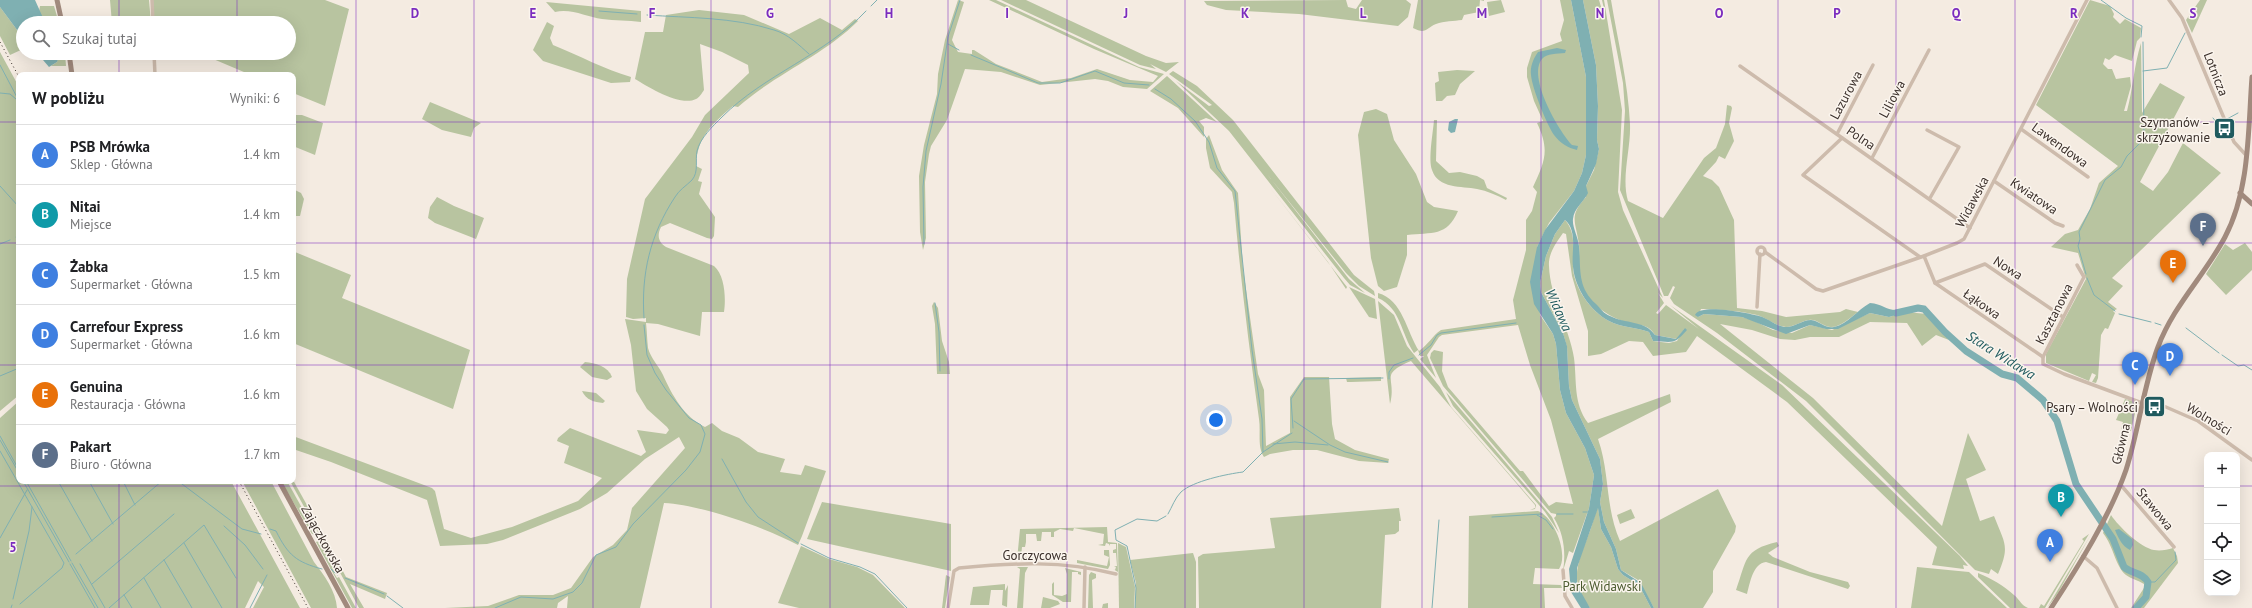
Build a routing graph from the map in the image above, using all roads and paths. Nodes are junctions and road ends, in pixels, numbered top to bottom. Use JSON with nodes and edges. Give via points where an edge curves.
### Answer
{"nodes":[{"id":1,"x":57,"y":0,"type":"edge"},
{"id":2,"x":152,"y":0,"type":"edge"},
{"id":3,"x":2087,"y":0,"type":"edge"},
{"id":4,"x":2169,"y":0,"type":"edge"},
{"id":5,"x":60,"y":16,"type":"edge"},
{"id":6,"x":153,"y":16,"type":"edge"},
{"id":7,"x":1929,"y":50,"type":"dead end"},
{"id":8,"x":70,"y":60,"type":"edge"},
{"id":9,"x":154,"y":60,"type":"edge"},
{"id":10,"x":1740,"y":66,"type":"dead end"},
{"id":11,"x":1873,"y":66,"type":"dead end"},
{"id":12,"x":72,"y":72,"type":"edge"},
{"id":13,"x":155,"y":72,"type":"edge"},
{"id":14,"x":2252,"y":77,"type":"edge"},
{"id":15,"x":2021,"y":129,"type":"junction"},
{"id":16,"x":1927,"y":130,"type":"dead end"},
{"id":17,"x":1837,"y":134,"type":"junction"},
{"id":18,"x":1842,"y":138,"type":"junction"},
{"id":19,"x":2246,"y":154,"type":"junction"},
{"id":20,"x":1872,"y":158,"type":"junction"},
{"id":21,"x":2088,"y":177,"type":"dead end"},
{"id":22,"x":1994,"y":181,"type":"junction"},
{"id":23,"x":2240,"y":193,"type":"junction"},
{"id":24,"x":1930,"y":198,"type":"junction"},
{"id":25,"x":2252,"y":204,"type":"edge"},
{"id":26,"x":2063,"y":226,"type":"dead end"},
{"id":27,"x":1970,"y":228,"type":"junction"},
{"id":28,"x":1765,"y":252,"type":"junction"},
{"id":29,"x":1760,"y":254,"type":"junction"},
{"id":30,"x":1922,"y":256,"type":"junction"},
{"id":31,"x":2077,"y":265,"type":"dead end"},
{"id":32,"x":1935,"y":283,"type":"junction"},
{"id":33,"x":1758,"y":307,"type":"dead end"},
{"id":34,"x":2064,"y":317,"type":"junction"},
{"id":35,"x":2043,"y":356,"type":"junction"},
{"id":36,"x":2143,"y":397,"type":"junction"},
{"id":37,"x":2142,"y":403,"type":"junction"},
{"id":38,"x":2252,"y":460,"type":"edge"},
{"id":39,"x":281,"y":484,"type":"edge"},
{"id":40,"x":2120,"y":485,"type":"junction"},
{"id":41,"x":2174,"y":547,"type":"dead end"},
{"id":42,"x":2083,"y":556,"type":"junction"},
{"id":43,"x":1085,"y":567,"type":"junction"},
{"id":44,"x":1563,"y":570,"type":"dead end"},
{"id":45,"x":1116,"y":574,"type":"dead end"},
{"id":46,"x":348,"y":608,"type":"edge"},
{"id":47,"x":948,"y":608,"type":"edge"},
{"id":48,"x":1084,"y":608,"type":"edge"},
{"id":49,"x":1572,"y":608,"type":"edge"},
{"id":50,"x":2052,"y":608,"type":"edge"},
{"id":51,"x":2117,"y":608,"type":"edge"}],
"edges":[{"from":1,"to":5,"type":"main road"},
{"from":2,"to":6,"type":"street"},
{"from":3,"to":15,"type":"street","name":"Widawska"},
{"from":4,"to":19,"type":"street","name":"Lotnicza","via":[[2182,18],[2234,142]]},
{"from":7,"to":20,"type":"street","name":"Liliowa"},
{"from":8,"to":12,"type":"main road"},
{"from":9,"to":13,"type":"street"},
{"from":10,"to":17,"type":"street","name":"Polna"},
{"from":11,"to":17,"type":"street","name":"Lazurowa"},
{"from":14,"to":19,"type":"main road","name":"Główna"},
{"from":15,"to":21,"type":"street","name":"Lawendowa"},
{"from":15,"to":22,"type":"street","name":"Widawska"},
{"from":16,"to":24,"type":"street","via":[[1959,147]]},
{"from":17,"to":18,"type":"street","name":"Polna"},
{"from":18,"to":20,"type":"street","name":"Polna"},
{"from":18,"to":30,"type":"street","via":[[1803,175]]},
{"from":19,"to":23,"type":"main road","name":"Główna"},
{"from":20,"to":24,"type":"street","name":"Polna"},
{"from":22,"to":26,"type":"street","name":"Kwiatowa"},
{"from":22,"to":27,"type":"street","name":"Widawska"},
{"from":23,"to":25,"type":"main road"},
{"from":23,"to":36,"type":"main road","name":"Główna","via":[[2226,235],[2178,307],[2162,338]]},
{"from":24,"to":27,"type":"street","name":"Polna"},
{"from":27,"to":30,"type":"street","name":"Widawska","via":[[1964,239],[1958,243]]},
{"from":28,"to":29,"type":"street"},
{"from":28,"to":29,"type":"street","via":[[1764,248],[1760,247],[1757,250]]},
{"from":28,"to":30,"type":"street","name":"Widawska","via":[[1820,291]]},
{"from":29,"to":33,"type":"street"},
{"from":30,"to":32,"type":"street"},
{"from":31,"to":34,"type":"street","name":"Kasztanowa","via":[[2084,277]]},
{"from":32,"to":34,"type":"street","name":"Nowa","via":[[1985,264]]},
{"from":32,"to":35,"type":"street","name":"Łąkowa"},
{"from":34,"to":35,"type":"street","name":"Kasztanowa"},
{"from":35,"to":37,"type":"street","name":"Kasztanowa","via":[[2046,367]]},
{"from":36,"to":37,"type":"main road","name":"Główna"},
{"from":36,"to":38,"type":"street","name":"Wolności","via":[[2198,421]]},
{"from":37,"to":40,"type":"main road","name":"Główna"},
{"from":39,"to":46,"type":"main road","name":"Zajączkowska"},
{"from":40,"to":41,"type":"street","name":"Stawowa"},
{"from":40,"to":42,"type":"main road","name":"Główna"},
{"from":42,"to":50,"type":"main road","name":"Główna"},
{"from":42,"to":51,"type":"street","via":[[2099,571]]},
{"from":43,"to":45,"type":"street","name":"Gorczycowa"},
{"from":43,"to":47,"type":"street","name":"Gorczycowa","via":[[1030,563],[959,568],[954,571]]},
{"from":43,"to":48,"type":"street"},
{"from":44,"to":49,"type":"street","via":[[1566,596]]}]}
